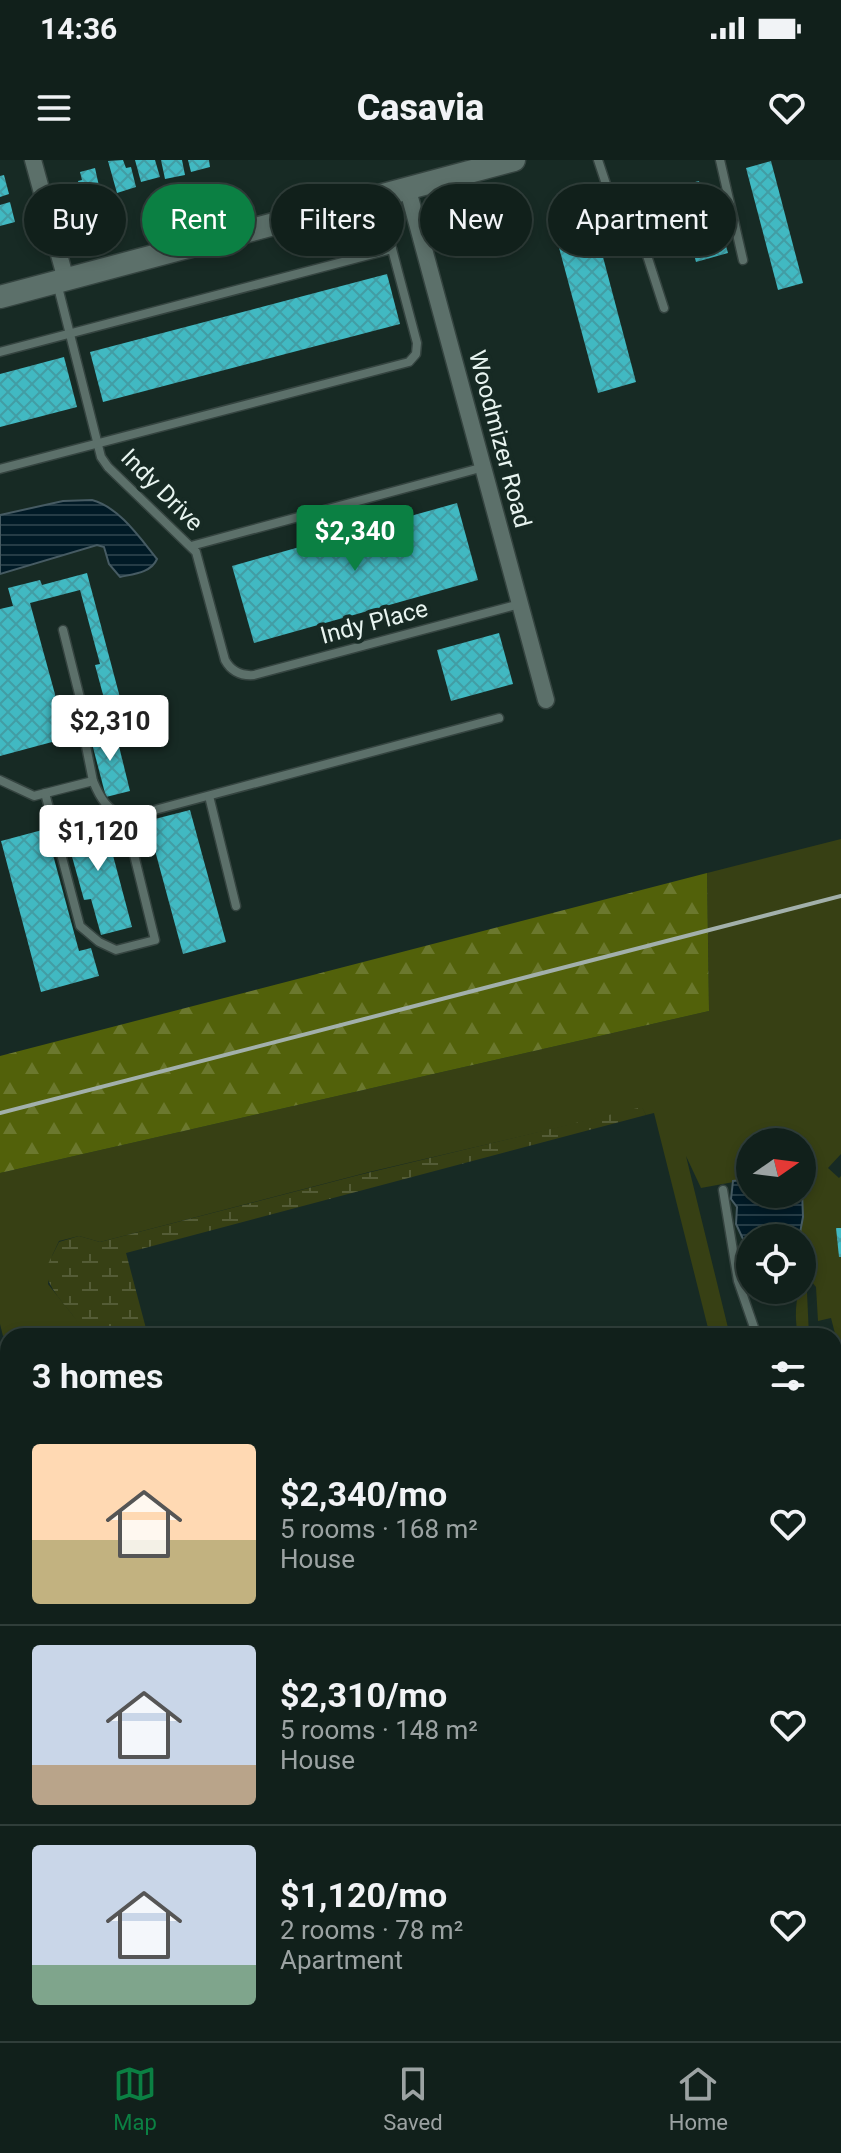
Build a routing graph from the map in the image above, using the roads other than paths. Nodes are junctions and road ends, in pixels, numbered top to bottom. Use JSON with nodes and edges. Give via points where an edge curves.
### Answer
{"nodes":[{"id":1,"x":33,"y":160,"type":"edge"},
{"id":2,"x":514,"y":160,"type":"edge"},
{"id":3,"x":598,"y":160,"type":"edge"},
{"id":4,"x":720,"y":160,"type":"edge"},
{"id":5,"x":408,"y":190,"type":"junction"},
{"id":6,"x":404,"y":191,"type":"edge"},
{"id":7,"x":271,"y":226,"type":"edge"},
{"id":8,"x":365,"y":256,"type":"edge"},
{"id":9,"x":394,"y":256,"type":"edge"},
{"id":10,"x":743,"y":260,"type":"dead end"},
{"id":11,"x":61,"y":281,"type":"junction"},
{"id":12,"x":0,"y":297,"type":"edge"},
{"id":13,"x":664,"y":308,"type":"dead end"},
{"id":14,"x":70,"y":333,"type":"junction"},
{"id":15,"x":0,"y":352,"type":"edge"},
{"id":16,"x":97,"y":444,"type":"junction"},
{"id":17,"x":484,"y":467,"type":"junction"},
{"id":18,"x":0,"y":469,"type":"edge"},
{"id":19,"x":191,"y":546,"type":"junction"},
{"id":20,"x":520,"y":604,"type":"junction"},
{"id":21,"x":63,"y":630,"type":"dead end"},
{"id":22,"x":238,"y":673,"type":"joint"},
{"id":23,"x":546,"y":700,"type":"dead end"},
{"id":24,"x":499,"y":718,"type":"dead end"},
{"id":25,"x":0,"y":780,"type":"edge"},
{"id":26,"x":93,"y":781,"type":"junction"},
{"id":27,"x":45,"y":793,"type":"junction"},
{"id":28,"x":209,"y":796,"type":"junction"},
{"id":29,"x":125,"y":818,"type":"junction"},
{"id":30,"x":236,"y":906,"type":"dead end"},
{"id":31,"x":723,"y":1190,"type":"dead end"},
{"id":32,"x":754,"y":1328,"type":"edge"}],
"edges":[{"from":1,"to":11,"type":"street"},
{"from":2,"to":5,"type":"main road"},
{"from":3,"to":13,"type":"lane","via":[[611,199],[638,217]]},
{"from":4,"to":10,"type":"lane"},
{"from":5,"to":6,"type":"main road"},
{"from":5,"to":17,"type":"street","name":"Woodmizer Road"},
{"from":7,"to":11,"type":"main road"},
{"from":8,"to":14,"type":"lane"},
{"from":9,"to":16,"type":"lane","via":[[417,343],[409,362]]},
{"from":11,"to":12,"type":"main road"},
{"from":11,"to":14,"type":"lane","name":"Indy Drive"},
{"from":14,"to":15,"type":"lane"},
{"from":14,"to":16,"type":"lane","name":"Indy Drive"},
{"from":16,"to":18,"type":"lane"},
{"from":16,"to":19,"type":"lane","name":"Indy Drive","via":[[108,467]]},
{"from":17,"to":19,"type":"lane"},
{"from":17,"to":20,"type":"street","name":"Woodmizer Road"},
{"from":19,"to":22,"type":"lane","name":"Indy Drive","via":[[225,660]]},
{"from":20,"to":22,"type":"lane","name":"Indy Place","via":[[254,675]]},
{"from":20,"to":23,"type":"street","name":"Woodmizer Road"},
{"from":21,"to":26,"type":"lane","via":[[85,718]]},
{"from":24,"to":28,"type":"lane"},
{"from":25,"to":27,"type":"lane","via":[[34,796]]},
{"from":26,"to":27,"type":"lane"},
{"from":26,"to":29,"type":"lane","via":[[101,801]]},
{"from":27,"to":29,"type":"lane","via":[[80,926],[116,950],[155,940]]},
{"from":28,"to":29,"type":"lane"},
{"from":28,"to":30,"type":"lane"},
{"from":31,"to":32,"type":"lane","via":[[738,1281]]}]}
